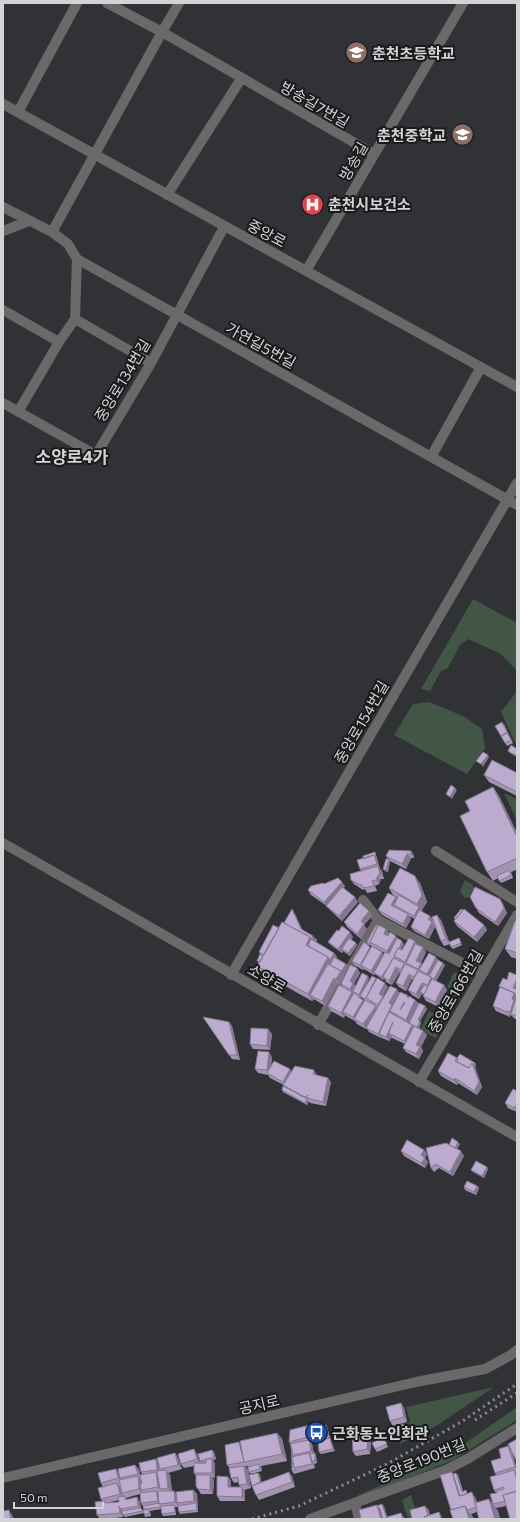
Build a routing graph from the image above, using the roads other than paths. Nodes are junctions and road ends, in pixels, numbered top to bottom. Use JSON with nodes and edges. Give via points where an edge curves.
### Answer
{"nodes":[{"id":1,"x":77,"y":3,"type":"edge"},
{"id":2,"x":107,"y":3,"type":"edge"},
{"id":3,"x":179,"y":3,"type":"edge"},
{"id":4,"x":464,"y":3,"type":"edge"},
{"id":5,"x":162,"y":32,"type":"junction"},
{"id":6,"x":241,"y":79,"type":"junction"},
{"id":7,"x":3,"y":104,"type":"edge"},
{"id":8,"x":18,"y":112,"type":"junction"},
{"id":9,"x":374,"y":154,"type":"junction"},
{"id":10,"x":94,"y":155,"type":"junction"},
{"id":11,"x":167,"y":195,"type":"junction"},
{"id":12,"x":3,"y":207,"type":"edge"},
{"id":13,"x":29,"y":221,"type":"junction"},
{"id":14,"x":224,"y":227,"type":"junction"},
{"id":15,"x":3,"y":231,"type":"edge"},
{"id":16,"x":52,"y":232,"type":"junction"},
{"id":17,"x":77,"y":259,"type":"junction"},
{"id":18,"x":306,"y":271,"type":"junction"},
{"id":19,"x":3,"y":310,"type":"edge"},
{"id":20,"x":177,"y":316,"type":"junction"},
{"id":21,"x":75,"y":319,"type":"junction"},
{"id":22,"x":59,"y":342,"type":"junction"},
{"id":23,"x":150,"y":363,"type":"junction"},
{"id":24,"x":481,"y":367,"type":"junction"},
{"id":25,"x":517,"y":387,"type":"edge"},
{"id":26,"x":3,"y":403,"type":"edge"},
{"id":27,"x":18,"y":412,"type":"junction"},
{"id":28,"x":430,"y":457,"type":"junction"},
{"id":29,"x":517,"y":483,"type":"edge"},
{"id":30,"x":508,"y":500,"type":"junction"},
{"id":31,"x":517,"y":505,"type":"edge"},
{"id":32,"x":3,"y":843,"type":"edge"},
{"id":33,"x":436,"y":852,"type":"dead end"},
{"id":34,"x":362,"y":900,"type":"dead end"},
{"id":35,"x":517,"y":902,"type":"edge"},
{"id":36,"x":517,"y":915,"type":"edge"},
{"id":37,"x":378,"y":920,"type":"junction"},
{"id":38,"x":484,"y":972,"type":"junction"},
{"id":39,"x":231,"y":975,"type":"junction"},
{"id":40,"x":318,"y":1024,"type":"junction"},
{"id":41,"x":419,"y":1082,"type":"junction"},
{"id":42,"x":517,"y":1137,"type":"edge"},
{"id":43,"x":517,"y":1350,"type":"edge"},
{"id":44,"x":517,"y":1428,"type":"edge"},
{"id":45,"x":3,"y":1478,"type":"edge"},
{"id":46,"x":355,"y":1503,"type":"junction"},
{"id":47,"x":310,"y":1519,"type":"edge"},
{"id":48,"x":359,"y":1519,"type":"edge"}],
"edges":[{"from":1,"to":8,"type":"street"},
{"from":2,"to":5,"type":"street","name":"방송길7번길"},
{"from":3,"to":5,"type":"street"},
{"from":4,"to":9,"type":"street","name":"방송길"},
{"from":5,"to":6,"type":"street","name":"방송길7번길"},
{"from":5,"to":10,"type":"street"},
{"from":6,"to":9,"type":"street","name":"방송길7번길"},
{"from":6,"to":11,"type":"street"},
{"from":7,"to":8,"type":"street","name":"중앙로"},
{"from":8,"to":10,"type":"street","name":"중앙로"},
{"from":9,"to":18,"type":"street","name":"방송길"},
{"from":10,"to":11,"type":"street","name":"중앙로"},
{"from":10,"to":16,"type":"street"},
{"from":11,"to":14,"type":"street","name":"중앙로"},
{"from":12,"to":13,"type":"street","name":"가연길5번길"},
{"from":13,"to":15,"type":"street"},
{"from":13,"to":16,"type":"street","name":"가연길5번길"},
{"from":14,"to":18,"type":"street","name":"중앙로"},
{"from":14,"to":20,"type":"street","name":"중앙로134번길"},
{"from":16,"to":17,"type":"street","name":"가연길5번길","via":[[68,244]]},
{"from":17,"to":20,"type":"street","name":"가연길5번길"},
{"from":17,"to":21,"type":"street"},
{"from":18,"to":24,"type":"street","name":"중앙로"},
{"from":19,"to":22,"type":"street"},
{"from":20,"to":23,"type":"street","name":"중앙로134번길"},
{"from":20,"to":28,"type":"street","name":"가연길5번길"},
{"from":21,"to":22,"type":"street"},
{"from":21,"to":23,"type":"street"},
{"from":22,"to":27,"type":"street"},
{"from":23,"to":27,"type":"street","name":"중앙로134번길","via":[[96,455]]},
{"from":24,"to":25,"type":"street","name":"중앙로"},
{"from":24,"to":28,"type":"street"},
{"from":26,"to":27,"type":"street","name":"중앙로134번길"},
{"from":28,"to":30,"type":"street","name":"가연길5번길"},
{"from":29,"to":30,"type":"street","name":"중앙로154번길"},
{"from":30,"to":31,"type":"street","name":"가연길5번길"},
{"from":30,"to":39,"type":"street","name":"중앙로154번길"},
{"from":32,"to":39,"type":"street","name":"소양로"},
{"from":33,"to":35,"type":"street"},
{"from":34,"to":37,"type":"street"},
{"from":36,"to":38,"type":"street","name":"중앙로166번길"},
{"from":37,"to":38,"type":"street"},
{"from":37,"to":40,"type":"street"},
{"from":38,"to":41,"type":"street","name":"중앙로166번길"},
{"from":39,"to":40,"type":"street","name":"소양로"},
{"from":40,"to":41,"type":"street","name":"소양로"},
{"from":41,"to":42,"type":"street","name":"소양로"},
{"from":43,"to":45,"type":"street","name":"공지로","via":[[485,1369],[416,1382]]},
{"from":44,"to":46,"type":"street","name":"중앙로190번길","via":[[446,1470]]},
{"from":46,"to":47,"type":"street","name":"중앙로190번길"},
{"from":46,"to":48,"type":"street"}]}
